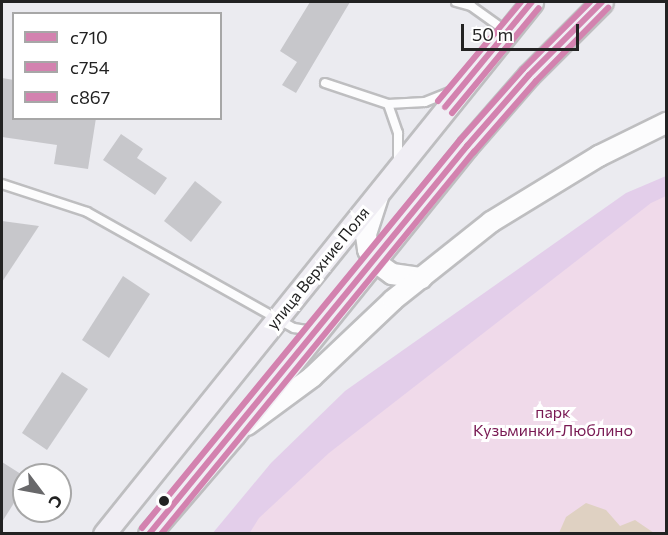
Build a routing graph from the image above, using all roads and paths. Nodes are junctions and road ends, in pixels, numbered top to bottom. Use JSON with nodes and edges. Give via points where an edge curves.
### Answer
{"nodes":[{"id":1,"x":456,"y":2,"type":"edge"},
{"id":2,"x":532,"y":2,"type":"edge"},
{"id":3,"x":602,"y":2,"type":"edge"},
{"id":4,"x":506,"y":31,"type":"junction"},
{"id":5,"x":326,"y":82,"type":"dead end"},
{"id":6,"x":460,"y":87,"type":"junction"},
{"id":7,"x":388,"y":104,"type":"junction"},
{"id":8,"x":666,"y":123,"type":"edge"},
{"id":9,"x":394,"y":174,"type":"junction"},
{"id":10,"x":2,"y":184,"type":"edge"},
{"id":11,"x":379,"y":194,"type":"junction"},
{"id":12,"x":374,"y":261,"type":"junction"},
{"id":13,"x":422,"y":278,"type":"junction"},
{"id":14,"x":275,"y":319,"type":"junction"},
{"id":15,"x":317,"y":332,"type":"junction"},
{"id":16,"x":234,"y":435,"type":"junction"},
{"id":17,"x":104,"y":534,"type":"edge"},
{"id":18,"x":149,"y":534,"type":"edge"}],
"edges":[{"from":1,"to":4,"type":"lane","via":[[471,6]]},
{"from":2,"to":4,"type":"main road","name":"улица Верхние Поля"},
{"from":3,"to":12,"type":"main road","via":[[522,84]]},
{"from":4,"to":6,"type":"main road","name":"улица Верхние Поля"},
{"from":5,"to":7,"type":"lane"},
{"from":6,"to":7,"type":"lane","via":[[425,102]]},
{"from":6,"to":9,"type":"main road","name":"улица Верхние Поля"},
{"from":7,"to":9,"type":"lane","via":[[398,133]]},
{"from":8,"to":13,"type":"street","via":[[546,186],[491,222]]},
{"from":9,"to":11,"type":"main road","name":"улица Верхние Поля"},
{"from":10,"to":14,"type":"lane","via":[[87,212]]},
{"from":11,"to":12,"type":"street","via":[[366,235]]},
{"from":11,"to":14,"type":"main road","name":"улица Верхние Поля"},
{"from":12,"to":13,"type":"street","via":[[392,274]]},
{"from":12,"to":15,"type":"main road"},
{"from":13,"to":16,"type":"street","via":[[393,300],[312,377]]},
{"from":14,"to":15,"type":"lane"},
{"from":14,"to":17,"type":"main road","name":"улица Верхние Поля"},
{"from":15,"to":16,"type":"main road"},
{"from":16,"to":18,"type":"main road"}]}
